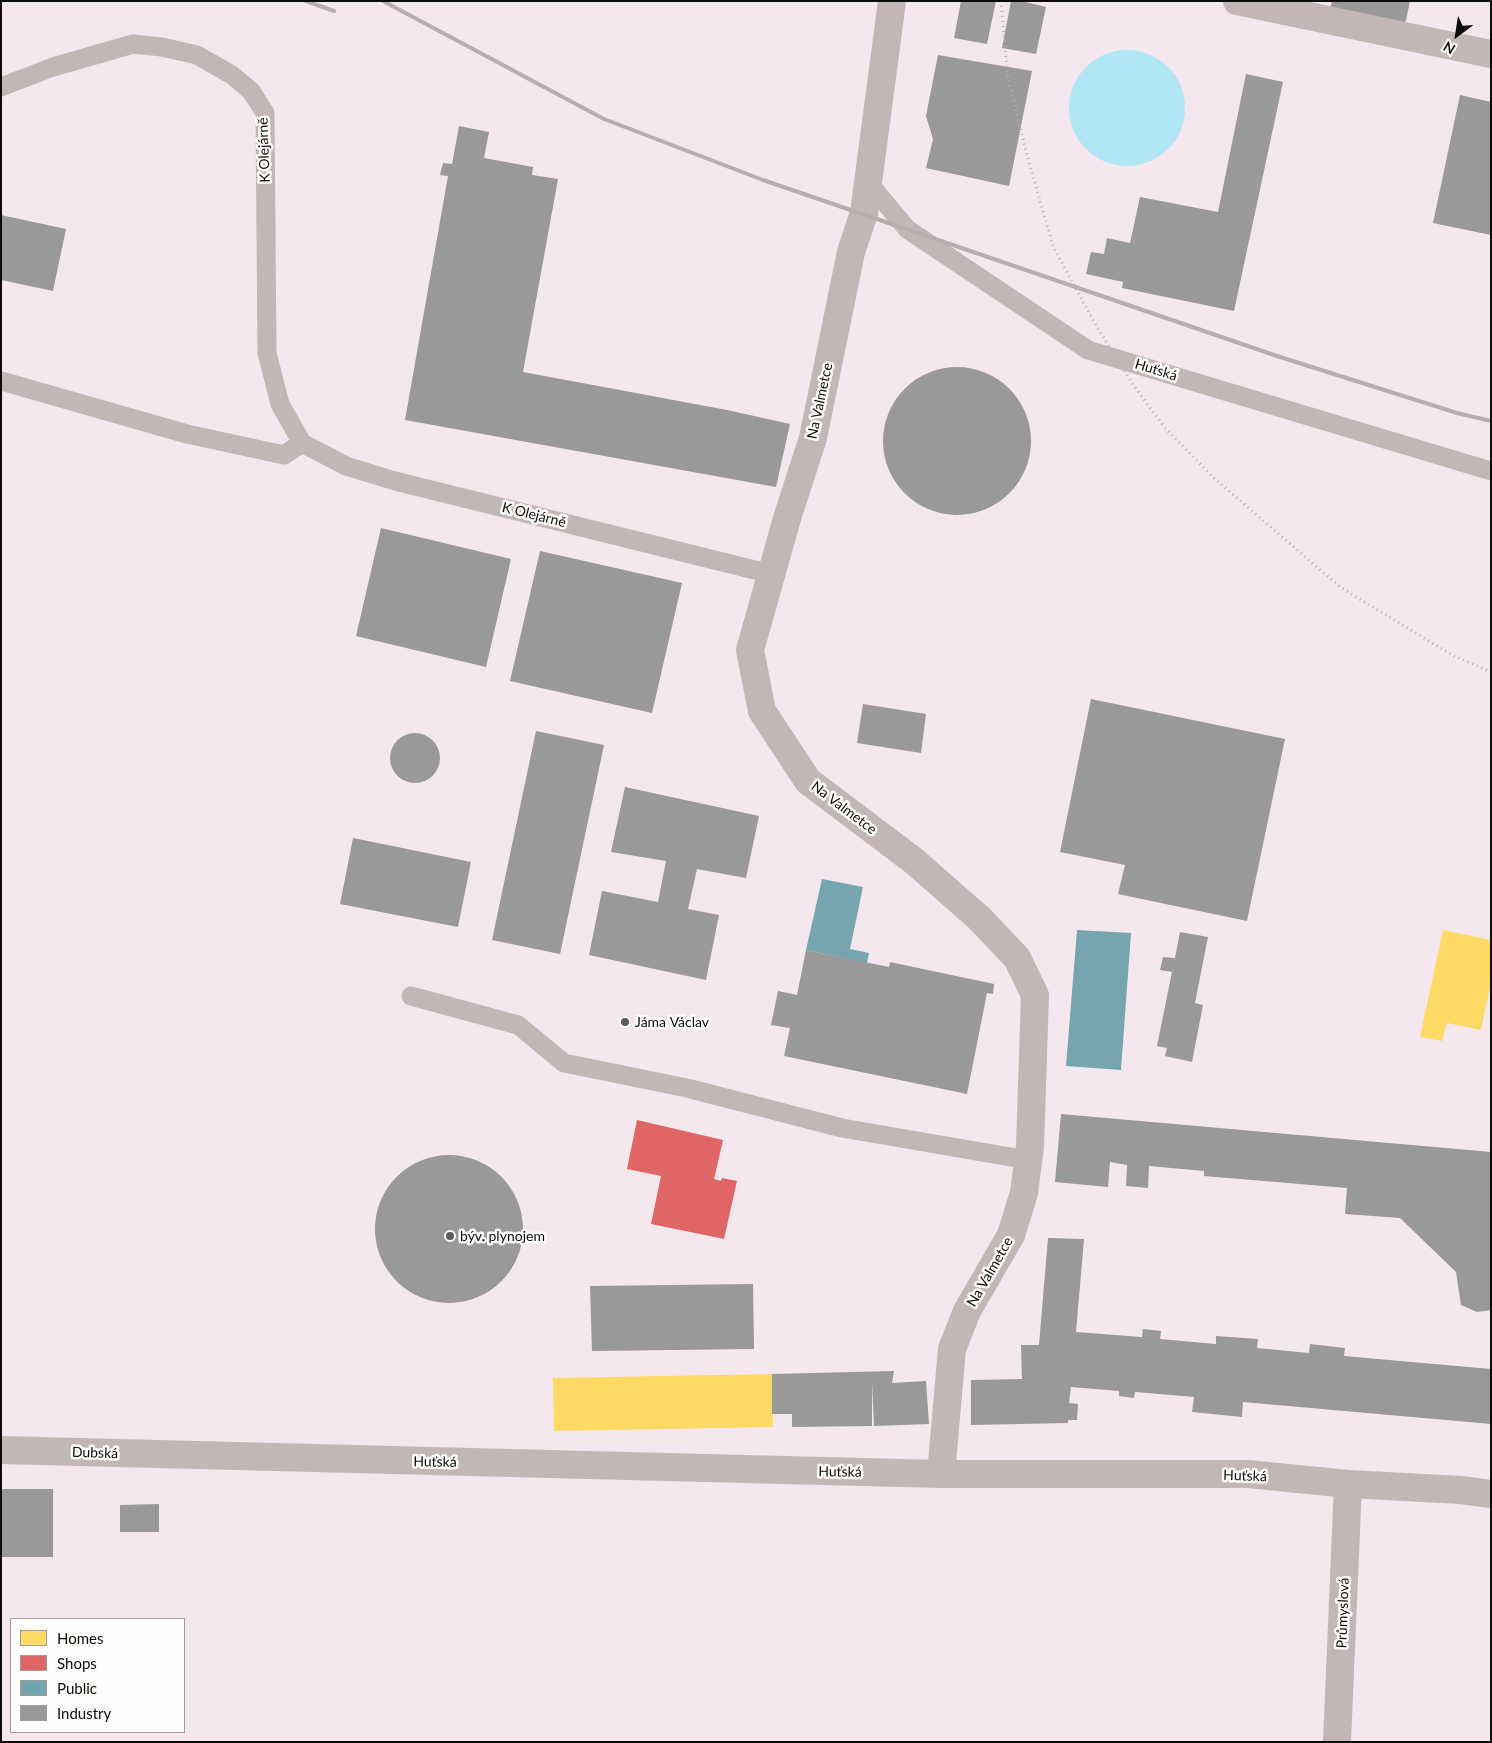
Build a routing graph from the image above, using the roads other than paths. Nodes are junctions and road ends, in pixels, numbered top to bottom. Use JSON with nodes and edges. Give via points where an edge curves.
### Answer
{"nodes":[{"id":1,"x":892,"y":1,"type":"edge"},
{"id":2,"x":1238,"y":1,"type":"edge"},
{"id":3,"x":1491,"y":54,"type":"edge"},
{"id":4,"x":1,"y":87,"type":"edge"},
{"id":5,"x":868,"y":182,"type":"junction"},
{"id":6,"x":1,"y":381,"type":"edge"},
{"id":7,"x":302,"y":443,"type":"junction"},
{"id":8,"x":1491,"y":471,"type":"edge"},
{"id":9,"x":771,"y":574,"type":"junction"},
{"id":10,"x":411,"y":996,"type":"dead end"},
{"id":11,"x":1028,"y":1160,"type":"junction"},
{"id":12,"x":1,"y":1450,"type":"edge"},
{"id":13,"x":188,"y":1456,"type":"joint"},
{"id":14,"x":941,"y":1474,"type":"junction"},
{"id":15,"x":1348,"y":1484,"type":"junction"},
{"id":16,"x":1491,"y":1494,"type":"edge"},
{"id":17,"x":1338,"y":1742,"type":"edge"}],
"edges":[{"from":1,"to":5,"type":"street","name":"Na Valmetce"},
{"from":2,"to":3,"type":"street"},
{"from":4,"to":7,"type":"lane","name":"K Olejárně","via":[[54,67],[133,44],[197,55],[251,92],[265,113],[267,353],[280,404]]},
{"from":5,"to":8,"type":"lane","name":"Huťská","via":[[907,229],[1088,350]]},
{"from":5,"to":9,"type":"street","name":"Na Valmetce","via":[[864,213],[851,252],[813,438]]},
{"from":6,"to":7,"type":"lane","via":[[187,434],[284,454]]},
{"from":7,"to":9,"type":"lane","name":"K Olejárně","via":[[346,466],[396,481]]},
{"from":9,"to":11,"type":"street","name":"Na Valmetce","via":[[750,650],[762,711],[808,781],[914,861],[979,918],[1017,958],[1035,995]]},
{"from":10,"to":11,"type":"lane","via":[[518,1025],[564,1063],[687,1088],[842,1128]]},
{"from":11,"to":14,"type":"street","name":"Na Valmetce","via":[[1024,1193],[1012,1235],[967,1311],[952,1349]]},
{"from":12,"to":13,"type":"street","name":"Dubská"},
{"from":13,"to":14,"type":"street","name":"Huťská"},
{"from":14,"to":15,"type":"street","name":"Huťská","via":[[1248,1474]]},
{"from":15,"to":16,"type":"street","name":"Huťská"},
{"from":15,"to":17,"type":"street","name":"Průmyslová"}]}
